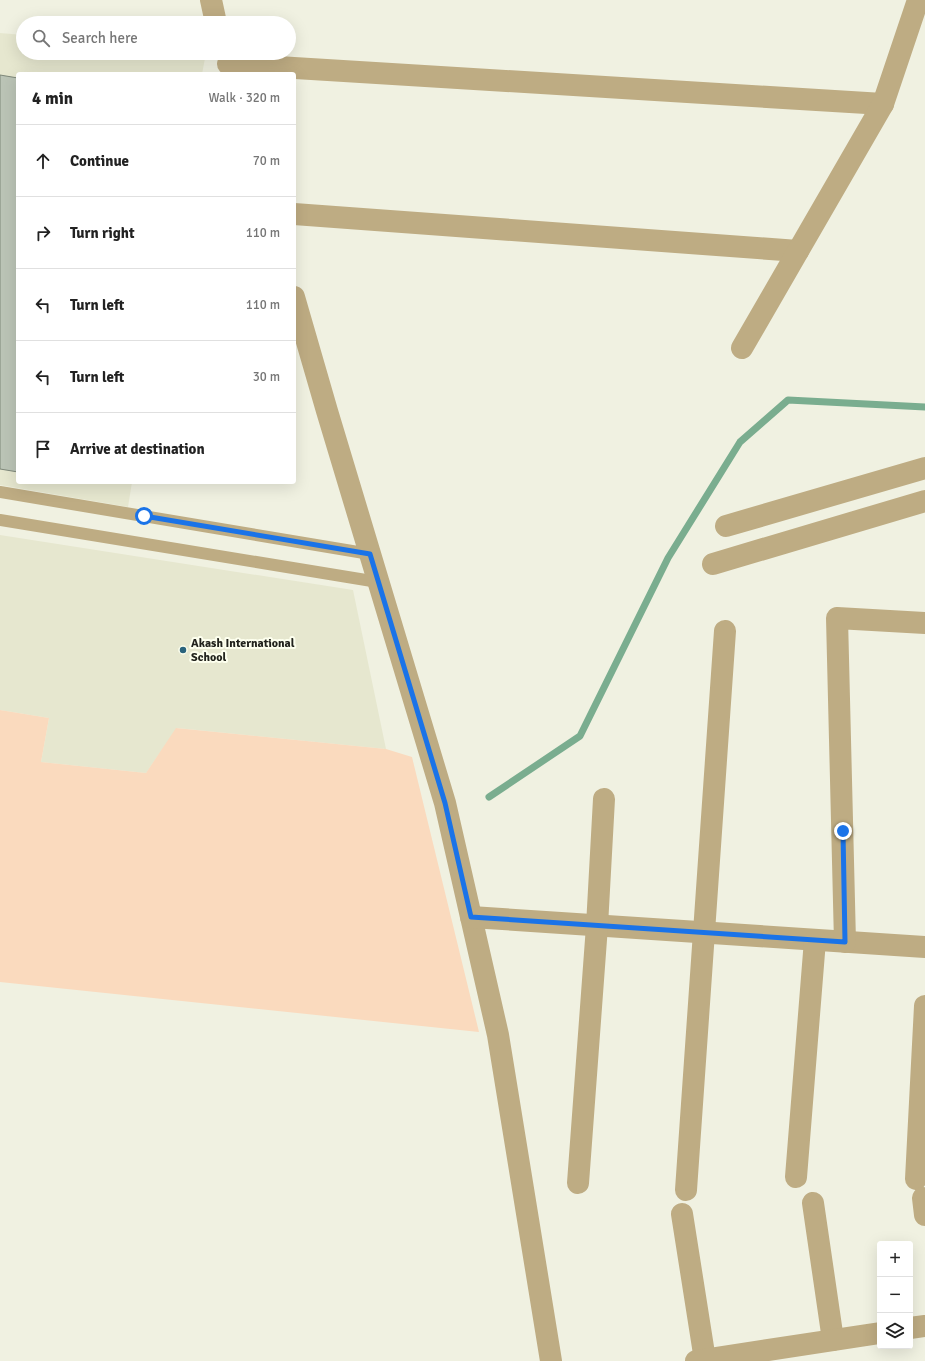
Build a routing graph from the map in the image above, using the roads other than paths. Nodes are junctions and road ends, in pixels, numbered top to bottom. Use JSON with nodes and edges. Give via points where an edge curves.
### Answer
{"nodes":[{"id":1,"x":211,"y":0,"type":"edge"},
{"id":2,"x":918,"y":0,"type":"edge"},
{"id":3,"x":214,"y":16,"type":"edge"},
{"id":4,"x":228,"y":64,"type":"edge"},
{"id":5,"x":883,"y":104,"type":"junction"},
{"id":6,"x":296,"y":214,"type":"edge"},
{"id":7,"x":798,"y":251,"type":"junction"},
{"id":8,"x":296,"y":304,"type":"edge"},
{"id":9,"x":742,"y":348,"type":"dead end"},
{"id":10,"x":925,"y":468,"type":"edge"},
{"id":11,"x":0,"y":492,"type":"edge"},
{"id":12,"x":925,"y":502,"type":"edge"},
{"id":13,"x":0,"y":520,"type":"edge"},
{"id":14,"x":726,"y":526,"type":"dead end"},
{"id":15,"x":370,"y":554,"type":"junction"},
{"id":16,"x":713,"y":564,"type":"dead end"},
{"id":17,"x":378,"y":582,"type":"junction"},
{"id":18,"x":925,"y":623,"type":"edge"},
{"id":19,"x":725,"y":631,"type":"dead end"},
{"id":20,"x":604,"y":798,"type":"dead end"},
{"id":21,"x":471,"y":917,"type":"junction"},
{"id":22,"x":597,"y":926,"type":"junction"},
{"id":23,"x":705,"y":933,"type":"junction"},
{"id":24,"x":815,"y":940,"type":"junction"},
{"id":25,"x":845,"y":942,"type":"junction"},
{"id":26,"x":925,"y":947,"type":"edge"},
{"id":27,"x":925,"y":1006,"type":"edge"},
{"id":28,"x":923,"y":1099,"type":"edge"},
{"id":29,"x":796,"y":1176,"type":"dead end"},
{"id":30,"x":578,"y":1184,"type":"dead end"},
{"id":31,"x":686,"y":1190,"type":"dead end"},
{"id":32,"x":921,"y":1198,"type":"edge"},
{"id":33,"x":813,"y":1203,"type":"dead end"},
{"id":34,"x":682,"y":1214,"type":"dead end"},
{"id":35,"x":925,"y":1326,"type":"edge"},
{"id":36,"x":913,"y":1328,"type":"edge"},
{"id":37,"x":877,"y":1333,"type":"edge"},
{"id":38,"x":833,"y":1340,"type":"junction"},
{"id":39,"x":701,"y":1360,"type":"edge"},
{"id":40,"x":552,"y":1361,"type":"edge"}],
"edges":[{"from":1,"to":3,"type":"street"},
{"from":2,"to":5,"type":"street"},
{"from":4,"to":5,"type":"street"},
{"from":5,"to":7,"type":"street"},
{"from":6,"to":7,"type":"street"},
{"from":7,"to":9,"type":"street"},
{"from":8,"to":15,"type":"street"},
{"from":10,"to":14,"type":"street"},
{"from":11,"to":15,"type":"lane"},
{"from":12,"to":16,"type":"street"},
{"from":13,"to":17,"type":"lane"},
{"from":15,"to":17,"type":"street"},
{"from":17,"to":21,"type":"street","via":[[445,803]]},
{"from":18,"to":25,"type":"street","via":[[837,618]]},
{"from":19,"to":23,"type":"street"},
{"from":20,"to":22,"type":"street"},
{"from":21,"to":22,"type":"street"},
{"from":21,"to":40,"type":"street","via":[[498,1035]]},
{"from":22,"to":23,"type":"street"},
{"from":22,"to":30,"type":"street"},
{"from":23,"to":24,"type":"street"},
{"from":23,"to":31,"type":"street"},
{"from":24,"to":25,"type":"street"},
{"from":24,"to":29,"type":"street"},
{"from":25,"to":26,"type":"street"},
{"from":27,"to":28,"type":"street"},
{"from":28,"to":32,"type":"street"},
{"from":33,"to":38,"type":"street"},
{"from":34,"to":39,"type":"street"},
{"from":35,"to":36,"type":"street"},
{"from":37,"to":38,"type":"street"},
{"from":38,"to":39,"type":"street"}]}
